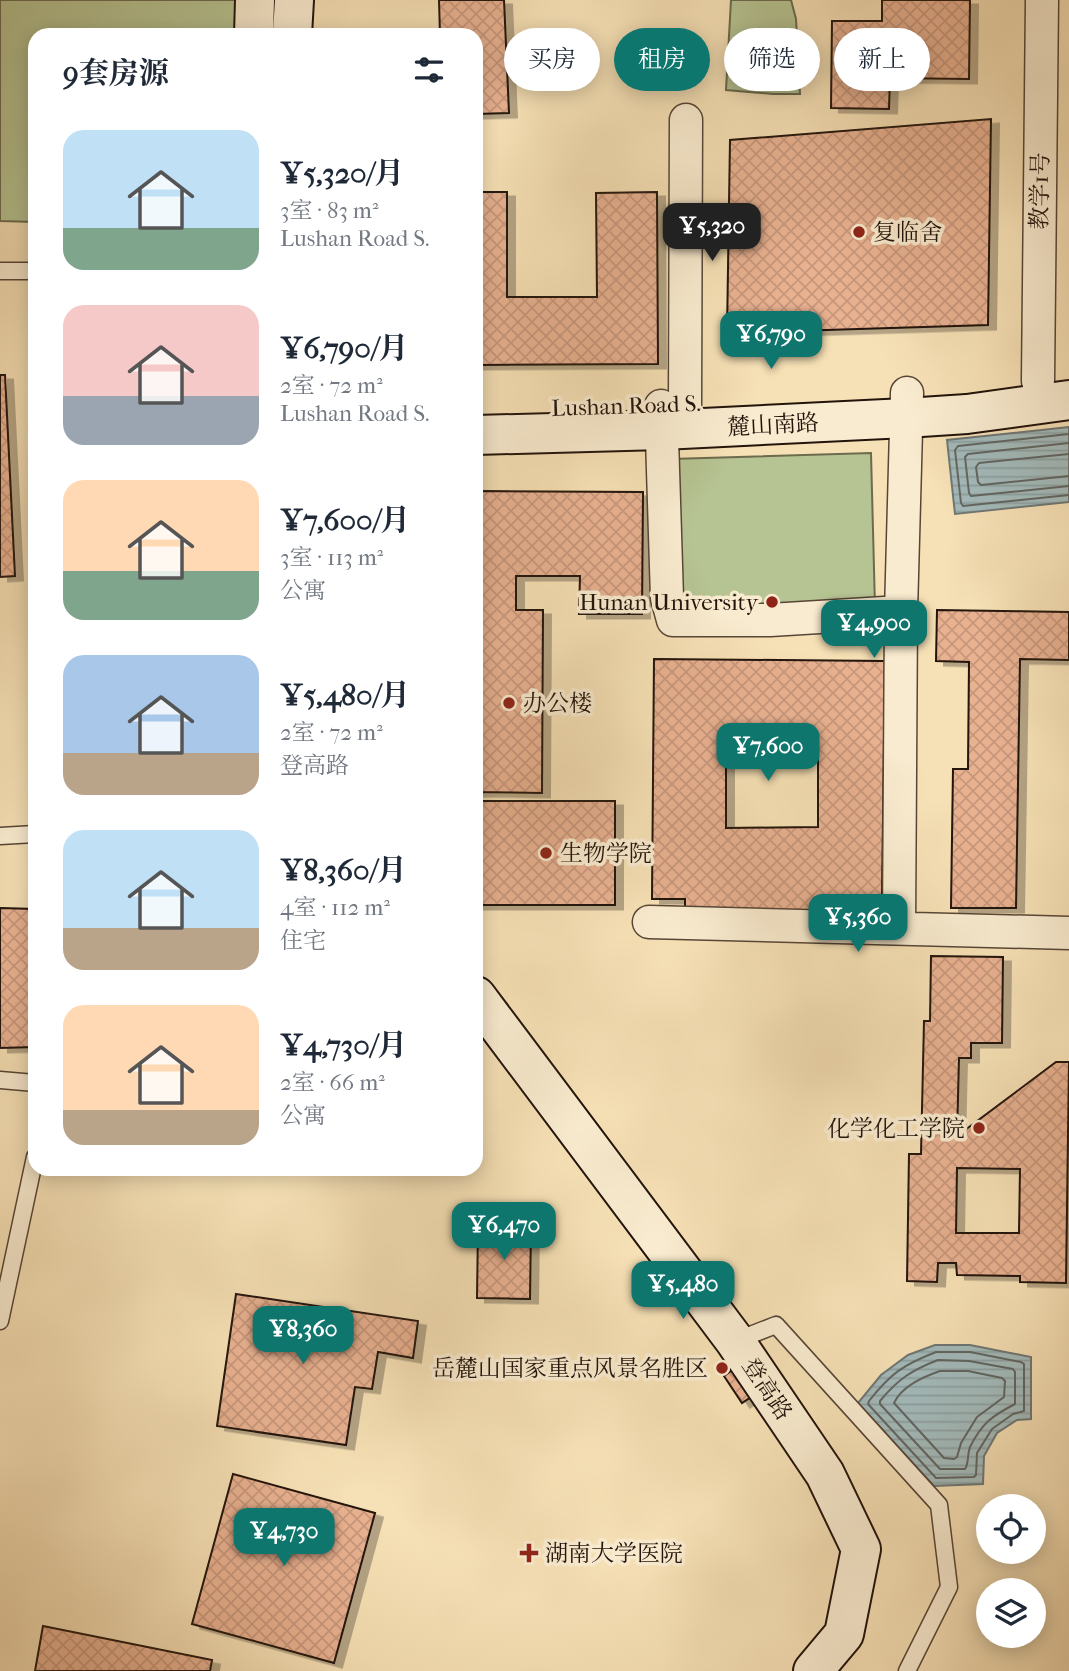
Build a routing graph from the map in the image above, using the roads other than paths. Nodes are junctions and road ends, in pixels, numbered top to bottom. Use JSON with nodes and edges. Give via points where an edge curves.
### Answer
{"nodes":[{"id":1,"x":255,"y":0,"type":"edge"},
{"id":2,"x":294,"y":0,"type":"edge"},
{"id":3,"x":1051,"y":17,"type":"edge"},
{"id":4,"x":254,"y":28,"type":"edge"},
{"id":5,"x":292,"y":28,"type":"edge"},
{"id":6,"x":686,"y":120,"type":"dead end"},
{"id":7,"x":0,"y":271,"type":"edge"},
{"id":8,"x":28,"y":271,"type":"edge"},
{"id":9,"x":1059,"y":386,"type":"edge"},
{"id":10,"x":907,"y":406,"type":"junction"},
{"id":11,"x":483,"y":411,"type":"edge"},
{"id":12,"x":669,"y":414,"type":"junction"},
{"id":13,"x":483,"y":434,"type":"edge"},
{"id":14,"x":901,"y":612,"type":"junction"},
{"id":15,"x":28,"y":834,"type":"edge"},
{"id":16,"x":0,"y":836,"type":"edge"},
{"id":17,"x":649,"y":922,"type":"dead end"},
{"id":18,"x":899,"y":928,"type":"junction"},
{"id":19,"x":1069,"y":933,"type":"edge"},
{"id":20,"x":483,"y":1005,"type":"edge"},
{"id":21,"x":0,"y":1080,"type":"edge"},
{"id":22,"x":28,"y":1082,"type":"edge"},
{"id":23,"x":31,"y":1176,"type":"edge"},
{"id":24,"x":0,"y":1321,"type":"edge"},
{"id":25,"x":735,"y":1342,"type":"junction"},
{"id":26,"x":813,"y":1671,"type":"edge"},
{"id":27,"x":906,"y":1671,"type":"edge"}],
"edges":[{"from":1,"to":4,"type":"street"},
{"from":2,"to":5,"type":"street"},
{"from":3,"to":9,"type":"street","name":"教学1号"},
{"from":6,"to":12,"type":"street"},
{"from":7,"to":8,"type":"lane"},
{"from":9,"to":10,"type":"street","name":"Lushan Road S.","via":[[972,389]]},
{"from":10,"to":12,"type":"street","name":"Lushan Road S."},
{"from":10,"to":14,"type":"street"},
{"from":11,"to":12,"type":"street","name":"Lushan Road S."},
{"from":12,"to":13,"type":"street"},
{"from":12,"to":14,"type":"street","via":[[667,598],[673,620]]},
{"from":14,"to":18,"type":"street"},
{"from":15,"to":16,"type":"lane"},
{"from":17,"to":18,"type":"street"},
{"from":18,"to":19,"type":"street"},
{"from":20,"to":25,"type":"street","name":"登高路"},
{"from":21,"to":22,"type":"lane"},
{"from":23,"to":24,"type":"lane"},
{"from":25,"to":26,"type":"street","name":"登高路","via":[[825,1474],[861,1549],[844,1634]]},
{"from":25,"to":27,"type":"lane","via":[[776,1325],[939,1505],[949,1587]]}]}
